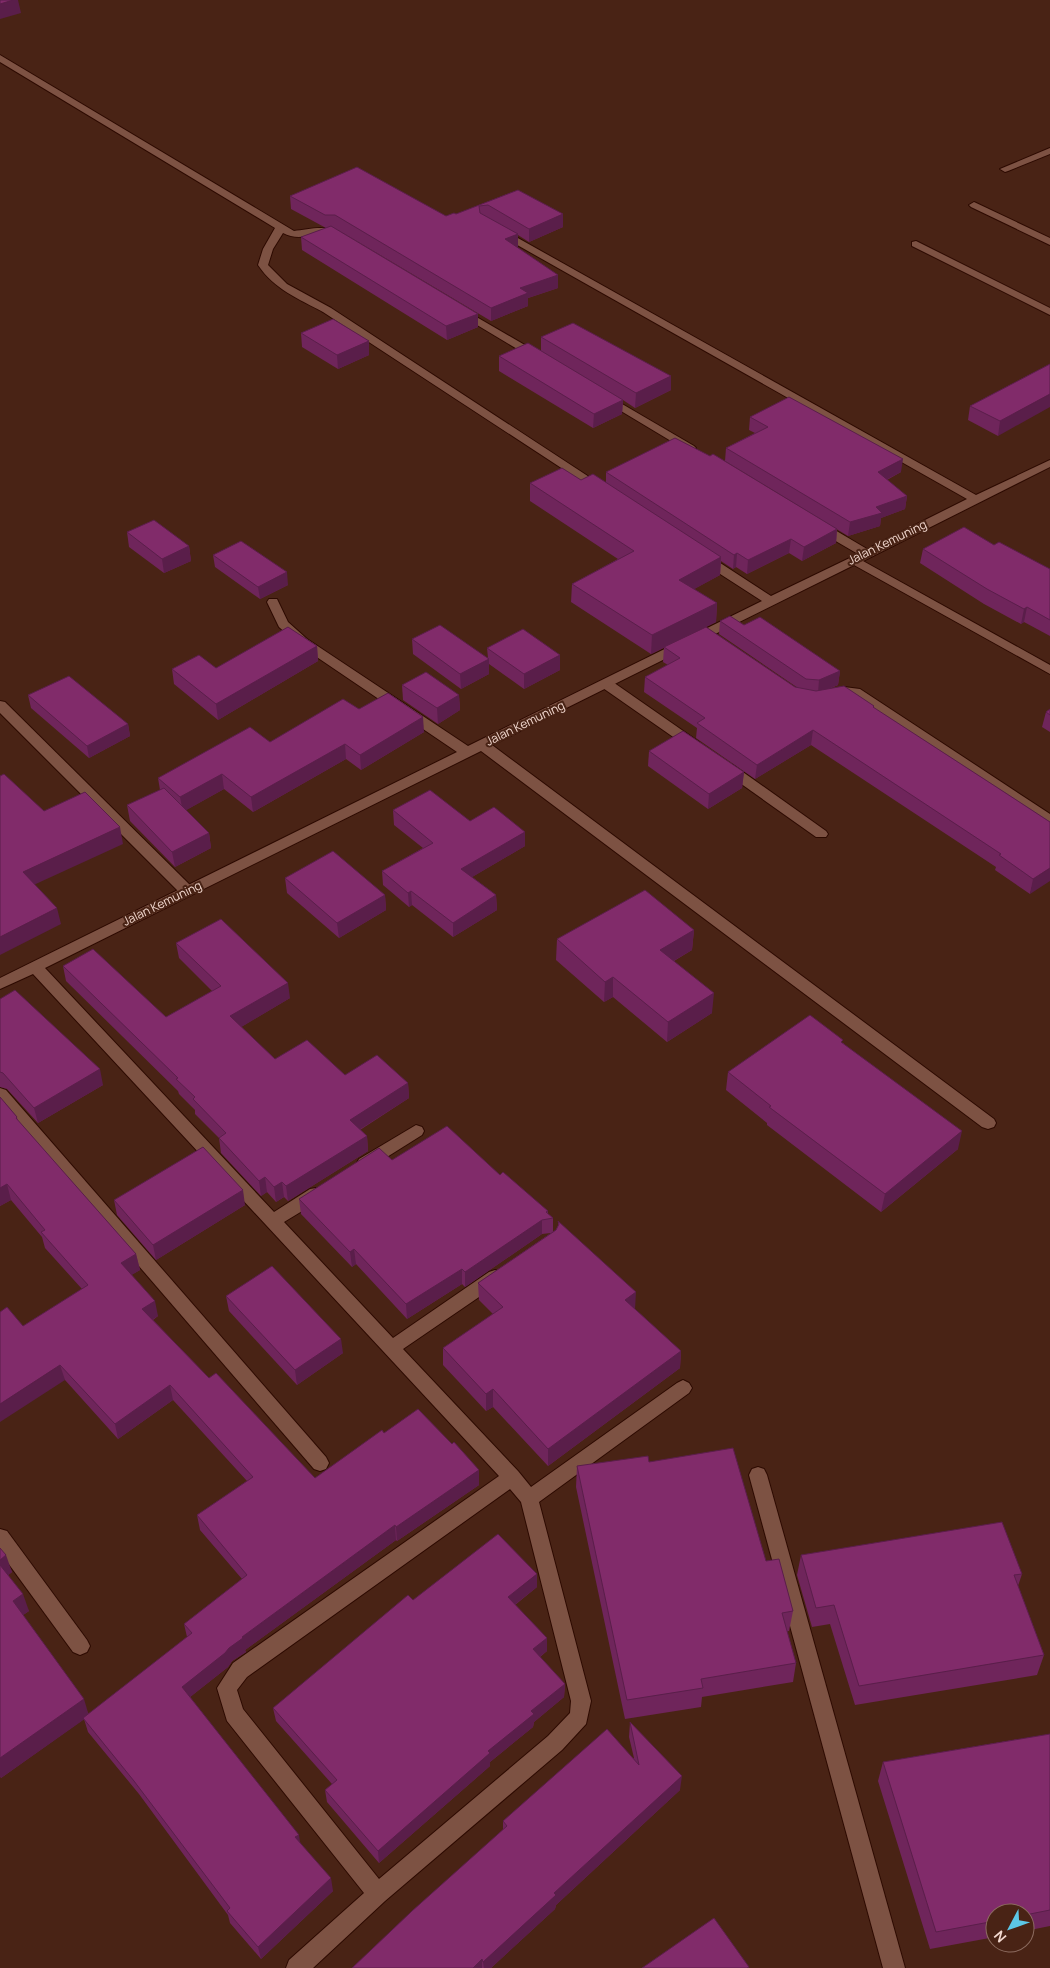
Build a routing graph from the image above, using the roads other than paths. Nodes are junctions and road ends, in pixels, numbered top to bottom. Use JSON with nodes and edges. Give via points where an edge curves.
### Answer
{"nodes":[{"id":1,"x":0,"y":58,"type":"edge"},
{"id":2,"x":1050,"y":151,"type":"edge"},
{"id":3,"x":1005,"y":169,"type":"dead end"},
{"id":4,"x":974,"y":205,"type":"dead end"},
{"id":5,"x":280,"y":227,"type":"junction"},
{"id":6,"x":492,"y":227,"type":"edge"},
{"id":7,"x":339,"y":237,"type":"edge"},
{"id":8,"x":1050,"y":242,"type":"edge"},
{"id":9,"x":916,"y":244,"type":"dead end"},
{"id":10,"x":449,"y":303,"type":"edge"},
{"id":11,"x":1050,"y":312,"type":"edge"},
{"id":12,"x":551,"y":365,"type":"edge"},
{"id":13,"x":594,"y":390,"type":"edge"},
{"id":14,"x":695,"y":451,"type":"edge"},
{"id":15,"x":1050,"y":462,"type":"edge"},
{"id":16,"x":614,"y":498,"type":"edge"},
{"id":17,"x":975,"y":500,"type":"junction"},
{"id":18,"x":806,"y":518,"type":"edge"},
{"id":19,"x":696,"y":552,"type":"edge"},
{"id":20,"x":865,"y":553,"type":"junction"},
{"id":21,"x":852,"y":560,"type":"junction"},
{"id":22,"x":770,"y":601,"type":"junction"},
{"id":23,"x":273,"y":602,"type":"dead end"},
{"id":24,"x":704,"y":633,"type":"junction"},
{"id":25,"x":720,"y":644,"type":"edge"},
{"id":26,"x":1050,"y":670,"type":"edge"},
{"id":27,"x":605,"y":683,"type":"junction"},
{"id":28,"x":820,"y":700,"type":"edge"},
{"id":29,"x":0,"y":705,"type":"edge"},
{"id":30,"x":481,"y":744,"type":"junction"},
{"id":31,"x":701,"y":750,"type":"edge"},
{"id":32,"x":467,"y":752,"type":"junction"},
{"id":33,"x":717,"y":761,"type":"edge"},
{"id":34,"x":1050,"y":820,"type":"edge"},
{"id":35,"x":821,"y":834,"type":"dead end"},
{"id":36,"x":187,"y":891,"type":"junction"},
{"id":37,"x":35,"y":967,"type":"junction"},
{"id":38,"x":0,"y":984,"type":"edge"},
{"id":39,"x":0,"y":1094,"type":"edge"},
{"id":40,"x":988,"y":1123,"type":"dead end"},
{"id":41,"x":416,"y":1131,"type":"dead end"},
{"id":42,"x":349,"y":1173,"type":"edge"},
{"id":43,"x":332,"y":1184,"type":"edge"},
{"id":44,"x":273,"y":1221,"type":"junction"},
{"id":45,"x":510,"y":1268,"type":"edge"},
{"id":46,"x":391,"y":1348,"type":"junction"},
{"id":47,"x":683,"y":1388,"type":"dead end"},
{"id":48,"x":320,"y":1463,"type":"dead end"},
{"id":49,"x":758,"y":1475,"type":"dead end"},
{"id":50,"x":512,"y":1476,"type":"junction"},
{"id":51,"x":529,"y":1499,"type":"junction"},
{"id":52,"x":0,"y":1537,"type":"edge"},
{"id":53,"x":80,"y":1646,"type":"dead end"},
{"id":54,"x":378,"y":1894,"type":"junction"},
{"id":55,"x":297,"y":1968,"type":"edge"},
{"id":56,"x":894,"y":1968,"type":"edge"}],
"edges":[{"from":1,"to":5,"type":"street"},
{"from":2,"to":3,"type":"street"},
{"from":4,"to":8,"type":"street"},
{"from":5,"to":7,"type":"street","via":[[296,235],[327,232]]},
{"from":5,"to":16,"type":"street","via":[[262,265],[268,274]]},
{"from":6,"to":17,"type":"street"},
{"from":9,"to":11,"type":"street"},
{"from":10,"to":12,"type":"street"},
{"from":13,"to":14,"type":"street"},
{"from":15,"to":17,"type":"street","name":"Jalan Kemuning"},
{"from":17,"to":20,"type":"street","name":"Jalan Kemuning"},
{"from":18,"to":20,"type":"street"},
{"from":19,"to":22,"type":"street"},
{"from":20,"to":21,"type":"street","name":"Jalan Kemuning"},
{"from":21,"to":22,"type":"street","name":"Jalan Kemuning"},
{"from":21,"to":26,"type":"street"},
{"from":22,"to":24,"type":"street","name":"Jalan Kemuning"},
{"from":23,"to":32,"type":"street","via":[[283,624],[302,642]]},
{"from":24,"to":25,"type":"street"},
{"from":24,"to":27,"type":"street","name":"Jalan Kemuning"},
{"from":27,"to":30,"type":"street","name":"Jalan Kemuning"},
{"from":27,"to":31,"type":"street"},
{"from":28,"to":34,"type":"street","via":[[844,691],[855,692]]},
{"from":29,"to":36,"type":"street"},
{"from":30,"to":32,"type":"street","name":"Jalan Kemuning"},
{"from":30,"to":40,"type":"street"},
{"from":32,"to":36,"type":"street","name":"Jalan Kemuning"},
{"from":33,"to":35,"type":"street"},
{"from":36,"to":37,"type":"street","name":"Jalan Kemuning"},
{"from":37,"to":38,"type":"street","name":"Jalan Kemuning"},
{"from":37,"to":44,"type":"street"},
{"from":39,"to":48,"type":"street"},
{"from":41,"to":42,"type":"street"},
{"from":43,"to":44,"type":"street"},
{"from":44,"to":46,"type":"street"},
{"from":45,"to":46,"type":"street"},
{"from":46,"to":50,"type":"street"},
{"from":47,"to":51,"type":"street"},
{"from":49,"to":56,"type":"street"},
{"from":50,"to":51,"type":"street"},
{"from":50,"to":54,"type":"street","via":[[240,1670],[227,1688],[234,1714]]},
{"from":51,"to":54,"type":"street","via":[[582,1701],[578,1716],[555,1743]]},
{"from":52,"to":53,"type":"street"},
{"from":54,"to":55,"type":"street"}]}
